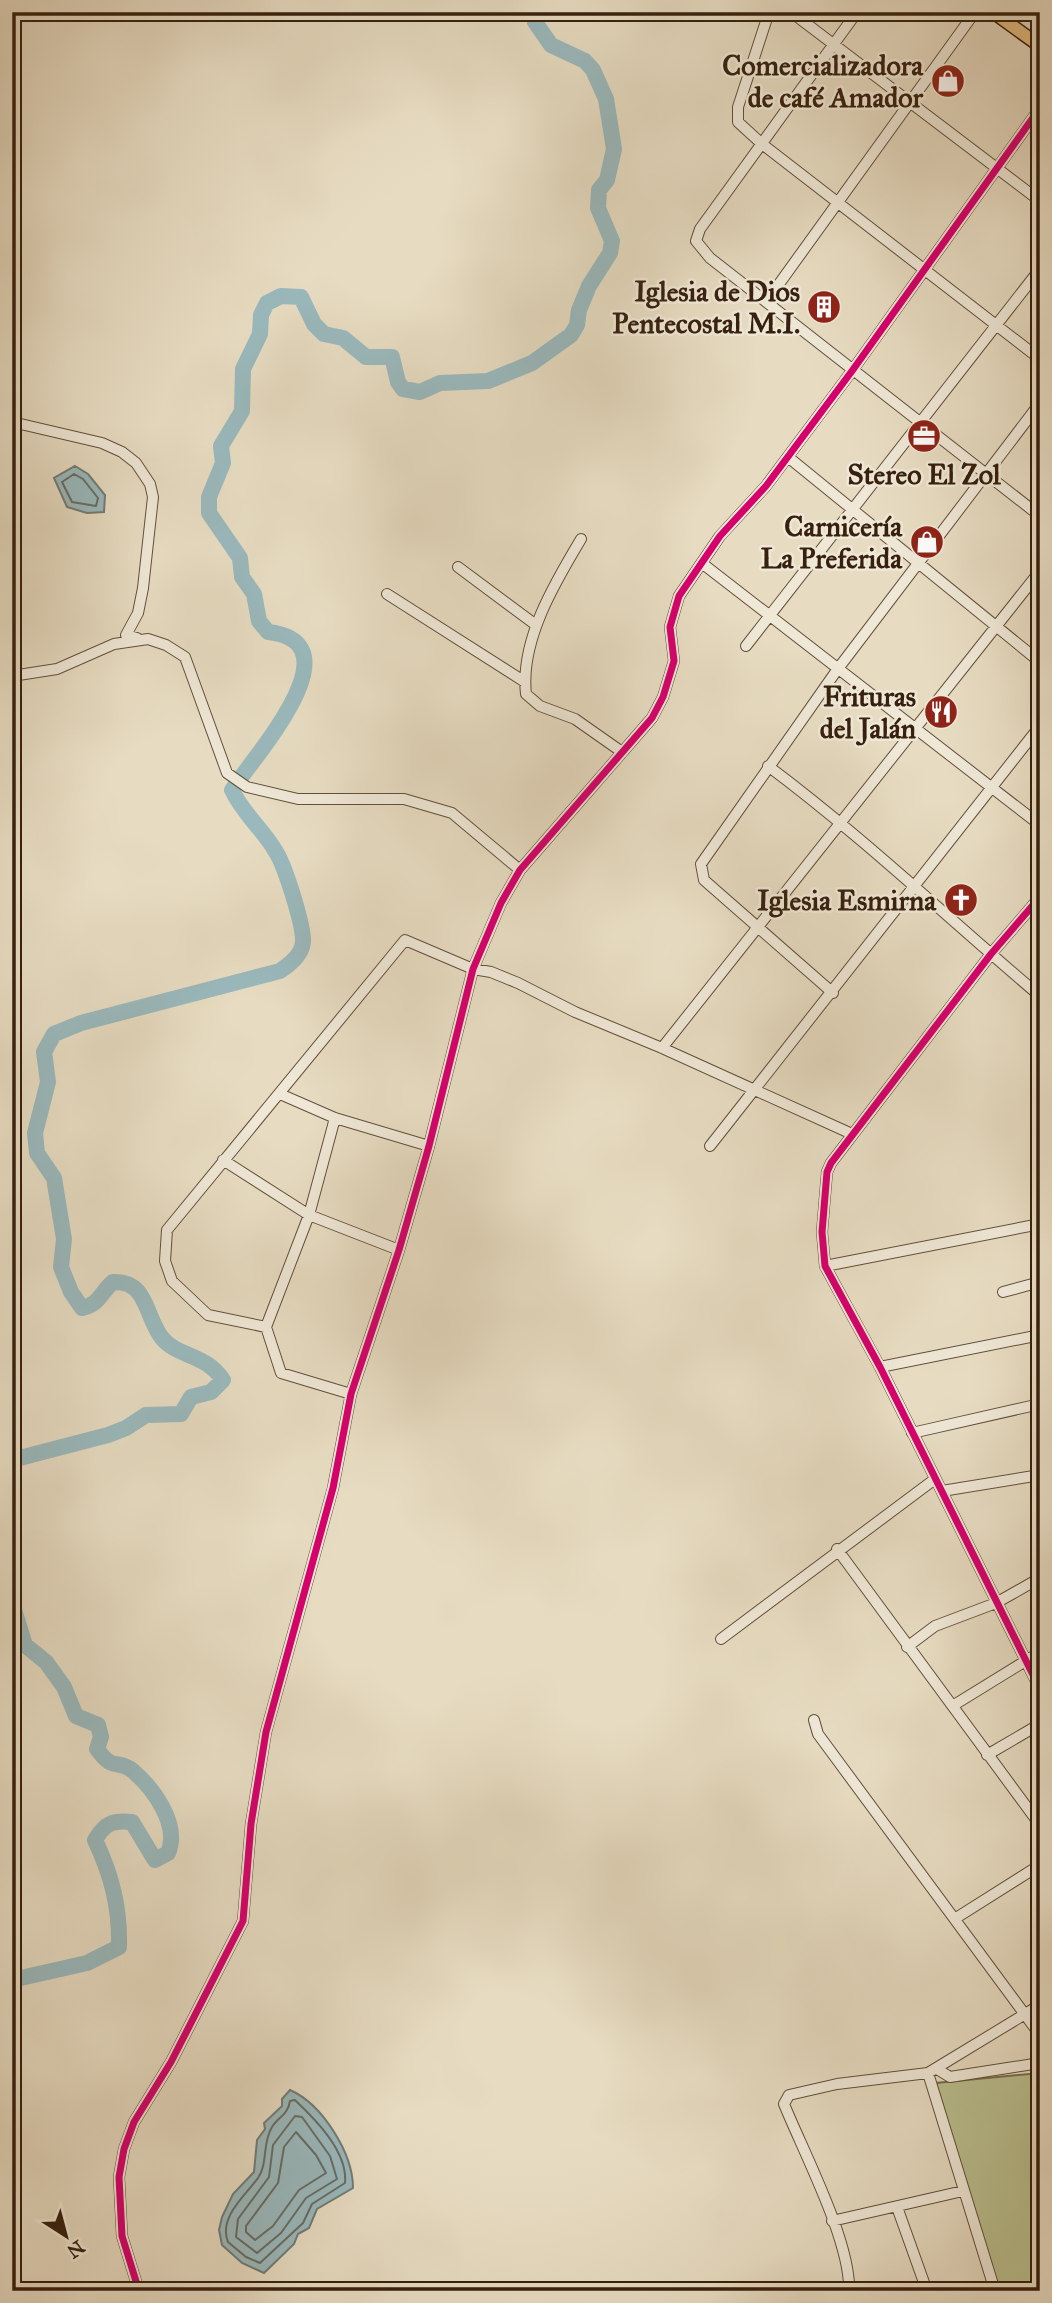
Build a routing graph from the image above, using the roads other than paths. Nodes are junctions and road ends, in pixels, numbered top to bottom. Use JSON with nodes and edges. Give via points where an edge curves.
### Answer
{"nodes":[{"id":1,"x":769,"y":12,"type":"edge"},
{"id":2,"x":791,"y":12,"type":"edge"},
{"id":3,"x":857,"y":12,"type":"edge"},
{"id":4,"x":975,"y":12,"type":"edge"},
{"id":5,"x":993,"y":12,"type":"edge"},
{"id":6,"x":834,"y":44,"type":"junction"},
{"id":7,"x":1040,"y":46,"type":"edge"},
{"id":8,"x":912,"y":104,"type":"junction"},
{"id":9,"x":1040,"y":108,"type":"edge"},
{"id":10,"x":762,"y":143,"type":"junction"},
{"id":11,"x":998,"y":166,"type":"junction"},
{"id":12,"x":1040,"y":201,"type":"edge"},
{"id":13,"x":838,"y":202,"type":"junction"},
{"id":14,"x":926,"y":268,"type":"junction"},
{"id":15,"x":1040,"y":269,"type":"edge"},
{"id":16,"x":766,"y":302,"type":"junction"},
{"id":17,"x":996,"y":324,"type":"junction"},
{"id":18,"x":1040,"y":359,"type":"edge"},
{"id":19,"x":852,"y":371,"type":"junction"},
{"id":20,"x":1040,"y":403,"type":"edge"},
{"id":21,"x":12,"y":422,"type":"edge"},
{"id":22,"x":921,"y":422,"type":"junction"},
{"id":23,"x":788,"y":457,"type":"junction"},
{"id":24,"x":986,"y":474,"type":"junction"},
{"id":25,"x":853,"y":512,"type":"junction"},
{"id":26,"x":1040,"y":516,"type":"edge"},
{"id":27,"x":581,"y":540,"type":"dead end"},
{"id":28,"x":703,"y":564,"type":"junction"},
{"id":29,"x":919,"y":564,"type":"junction"},
{"id":30,"x":458,"y":567,"type":"dead end"},
{"id":31,"x":1040,"y":571,"type":"edge"},
{"id":32,"x":387,"y":594,"type":"dead end"},
{"id":33,"x":770,"y":617,"type":"junction"},
{"id":34,"x":536,"y":625,"type":"junction"},
{"id":35,"x":995,"y":625,"type":"junction"},
{"id":36,"x":148,"y":639,"type":"junction"},
{"id":37,"x":746,"y":646,"type":"dead end"},
{"id":38,"x":1040,"y":662,"type":"edge"},
{"id":39,"x":837,"y":670,"type":"junction"},
{"id":40,"x":12,"y":676,"type":"edge"},
{"id":41,"x":525,"y":682,"type":"junction"},
{"id":42,"x":1040,"y":726,"type":"edge"},
{"id":43,"x":913,"y":730,"type":"junction"},
{"id":44,"x":622,"y":752,"type":"junction"},
{"id":45,"x":768,"y":766,"type":"junction"},
{"id":46,"x":992,"y":787,"type":"junction"},
{"id":47,"x":841,"y":820,"type":"junction"},
{"id":48,"x":1040,"y":825,"type":"edge"},
{"id":49,"x":520,"y":870,"type":"junction"},
{"id":50,"x":914,"y":888,"type":"junction"},
{"id":51,"x":1040,"y":897,"type":"edge"},
{"id":52,"x":758,"y":926,"type":"junction"},
{"id":53,"x":991,"y":954,"type":"junction"},
{"id":54,"x":473,"y":969,"type":"junction"},
{"id":55,"x":832,"y":993,"type":"junction"},
{"id":56,"x":1040,"y":996,"type":"edge"},
{"id":57,"x":663,"y":1048,"type":"junction"},
{"id":58,"x":755,"y":1089,"type":"junction"},
{"id":59,"x":280,"y":1094,"type":"junction"},
{"id":60,"x":335,"y":1118,"type":"junction"},
{"id":61,"x":852,"y":1134,"type":"junction"},
{"id":62,"x":429,"y":1146,"type":"junction"},
{"id":63,"x":710,"y":1146,"type":"dead end"},
{"id":64,"x":223,"y":1160,"type":"junction"},
{"id":65,"x":309,"y":1215,"type":"junction"},
{"id":66,"x":1040,"y":1224,"type":"edge"},
{"id":67,"x":400,"y":1250,"type":"junction"},
{"id":68,"x":825,"y":1266,"type":"junction"},
{"id":69,"x":1040,"y":1282,"type":"edge"},
{"id":70,"x":1003,"y":1292,"type":"dead end"},
{"id":71,"x":265,"y":1327,"type":"junction"},
{"id":72,"x":1040,"y":1335,"type":"edge"},
{"id":73,"x":880,"y":1367,"type":"junction"},
{"id":74,"x":351,"y":1394,"type":"junction"},
{"id":75,"x":1040,"y":1404,"type":"edge"},
{"id":76,"x":912,"y":1433,"type":"junction"},
{"id":77,"x":1040,"y":1475,"type":"edge"},
{"id":78,"x":935,"y":1479,"type":"junction"},
{"id":79,"x":942,"y":1491,"type":"junction"},
{"id":80,"x":837,"y":1549,"type":"junction"},
{"id":81,"x":1040,"y":1578,"type":"edge"},
{"id":82,"x":996,"y":1604,"type":"junction"},
{"id":83,"x":720,"y":1639,"type":"dead end"},
{"id":84,"x":907,"y":1647,"type":"junction"},
{"id":85,"x":1040,"y":1652,"type":"edge"},
{"id":86,"x":1026,"y":1659,"type":"junction"},
{"id":87,"x":1040,"y":1689,"type":"edge"},
{"id":88,"x":954,"y":1705,"type":"junction"},
{"id":89,"x":814,"y":1720,"type":"dead end"},
{"id":90,"x":1040,"y":1724,"type":"edge"},
{"id":91,"x":987,"y":1755,"type":"junction"},
{"id":92,"x":1040,"y":1825,"type":"edge"},
{"id":93,"x":1040,"y":1865,"type":"edge"},
{"id":94,"x":956,"y":1917,"type":"junction"},
{"id":95,"x":1040,"y":2005,"type":"edge"},
{"id":96,"x":1022,"y":2015,"type":"junction"},
{"id":97,"x":1040,"y":2035,"type":"edge"},
{"id":98,"x":1040,"y":2063,"type":"edge"},
{"id":99,"x":932,"y":2071,"type":"junction"},
{"id":100,"x":963,"y":2191,"type":"junction"},
{"id":101,"x":897,"y":2207,"type":"junction"},
{"id":102,"x":832,"y":2221,"type":"junction"},
{"id":103,"x":139,"y":2291,"type":"edge"},
{"id":104,"x":849,"y":2291,"type":"edge"},
{"id":105,"x":927,"y":2291,"type":"edge"},
{"id":106,"x":995,"y":2291,"type":"edge"}],
"edges":[{"from":1,"to":10,"type":"street","via":[[738,107],[738,122]]},
{"from":2,"to":6,"type":"street"},
{"from":3,"to":6,"type":"street"},
{"from":4,"to":8,"type":"street"},
{"from":5,"to":7,"type":"main road"},
{"from":6,"to":8,"type":"street"},
{"from":6,"to":10,"type":"street"},
{"from":8,"to":11,"type":"street"},
{"from":8,"to":13,"type":"street"},
{"from":9,"to":11,"type":"street"},
{"from":10,"to":13,"type":"street"},
{"from":10,"to":16,"type":"street","via":[[696,241],[710,258]]},
{"from":11,"to":12,"type":"street"},
{"from":11,"to":14,"type":"street"},
{"from":13,"to":14,"type":"street"},
{"from":13,"to":16,"type":"street"},
{"from":14,"to":17,"type":"street"},
{"from":14,"to":19,"type":"street"},
{"from":15,"to":17,"type":"street"},
{"from":16,"to":19,"type":"street"},
{"from":17,"to":18,"type":"street"},
{"from":17,"to":22,"type":"street"},
{"from":19,"to":22,"type":"street"},
{"from":19,"to":23,"type":"street"},
{"from":20,"to":24,"type":"street"},
{"from":21,"to":36,"type":"street","via":[[102,443],[121,452],[143,472],[152,490],[152,508],[141,600],[126,635]]},
{"from":22,"to":24,"type":"street"},
{"from":22,"to":25,"type":"street"},
{"from":23,"to":25,"type":"street"},
{"from":23,"to":28,"type":"street","via":[[720,536]]},
{"from":24,"to":26,"type":"street"},
{"from":24,"to":29,"type":"street"},
{"from":25,"to":29,"type":"street"},
{"from":25,"to":33,"type":"street"},
{"from":27,"to":34,"type":"street","via":[[551,589]]},
{"from":28,"to":33,"type":"street"},
{"from":28,"to":44,"type":"street","via":[[674,610],[670,627],[674,661],[663,697],[639,736]]},
{"from":29,"to":35,"type":"street"},
{"from":29,"to":39,"type":"street"},
{"from":30,"to":34,"type":"street"},
{"from":31,"to":35,"type":"street"},
{"from":32,"to":41,"type":"street"},
{"from":33,"to":37,"type":"street"},
{"from":33,"to":39,"type":"street"},
{"from":34,"to":41,"type":"street"},
{"from":35,"to":38,"type":"street"},
{"from":35,"to":43,"type":"street"},
{"from":36,"to":40,"type":"street","via":[[114,645],[57,669]]},
{"from":36,"to":49,"type":"street","via":[[185,657],[227,773],[247,787],[298,799],[404,799],[452,813]]},
{"from":39,"to":43,"type":"street"},
{"from":39,"to":45,"type":"street"},
{"from":41,"to":44,"type":"street","via":[[532,701],[575,719]]},
{"from":42,"to":46,"type":"street"},
{"from":43,"to":46,"type":"street"},
{"from":43,"to":47,"type":"street"},
{"from":44,"to":49,"type":"street"},
{"from":45,"to":47,"type":"street"},
{"from":45,"to":52,"type":"street","via":[[701,868],[704,880]]},
{"from":46,"to":48,"type":"street"},
{"from":46,"to":50,"type":"street"},
{"from":47,"to":50,"type":"street"},
{"from":47,"to":52,"type":"street"},
{"from":49,"to":54,"type":"street"},
{"from":50,"to":53,"type":"street"},
{"from":50,"to":55,"type":"street"},
{"from":51,"to":53,"type":"street"},
{"from":52,"to":55,"type":"street"},
{"from":52,"to":57,"type":"street"},
{"from":53,"to":56,"type":"street"},
{"from":53,"to":61,"type":"street"},
{"from":54,"to":57,"type":"street","via":[[509,979]]},
{"from":54,"to":59,"type":"street","via":[[405,940]]},
{"from":54,"to":62,"type":"street"},
{"from":55,"to":58,"type":"street"},
{"from":57,"to":58,"type":"street"},
{"from":58,"to":61,"type":"street"},
{"from":58,"to":63,"type":"street"},
{"from":59,"to":60,"type":"street"},
{"from":59,"to":64,"type":"street"},
{"from":60,"to":62,"type":"street"},
{"from":60,"to":65,"type":"street"},
{"from":61,"to":68,"type":"street","via":[[827,1172],[822,1232]]},
{"from":62,"to":67,"type":"street"},
{"from":64,"to":65,"type":"street"},
{"from":64,"to":71,"type":"street","via":[[167,1230],[165,1261],[172,1281],[208,1315]]},
{"from":65,"to":67,"type":"street"},
{"from":65,"to":71,"type":"street"},
{"from":66,"to":68,"type":"street"},
{"from":67,"to":74,"type":"street"},
{"from":68,"to":73,"type":"street"},
{"from":69,"to":70,"type":"street"},
{"from":71,"to":74,"type":"street","via":[[281,1373]]},
{"from":72,"to":73,"type":"street"},
{"from":73,"to":76,"type":"street"},
{"from":74,"to":103,"type":"street","via":[[332,1488],[261,1753],[243,1922],[124,2149],[119,2177],[122,2236]]},
{"from":75,"to":76,"type":"street"},
{"from":76,"to":78,"type":"street"},
{"from":77,"to":79,"type":"street"},
{"from":78,"to":79,"type":"street"},
{"from":78,"to":80,"type":"street"},
{"from":79,"to":82,"type":"street"},
{"from":80,"to":83,"type":"street"},
{"from":80,"to":84,"type":"street"},
{"from":81,"to":82,"type":"street"},
{"from":82,"to":84,"type":"street","via":[[935,1626]]},
{"from":82,"to":86,"type":"street"},
{"from":84,"to":88,"type":"street"},
{"from":85,"to":86,"type":"street"},
{"from":86,"to":87,"type":"street"},
{"from":86,"to":88,"type":"street"},
{"from":88,"to":91,"type":"street"},
{"from":89,"to":94,"type":"street","via":[[818,1734]]},
{"from":90,"to":91,"type":"street"},
{"from":91,"to":92,"type":"street"},
{"from":93,"to":94,"type":"street"},
{"from":94,"to":96,"type":"street"},
{"from":95,"to":96,"type":"street"},
{"from":96,"to":97,"type":"street"},
{"from":96,"to":99,"type":"street"},
{"from":98,"to":99,"type":"street","via":[[950,2077]]},
{"from":99,"to":100,"type":"street"},
{"from":99,"to":102,"type":"street","via":[[789,2095],[784,2104]]},
{"from":100,"to":101,"type":"street"},
{"from":100,"to":106,"type":"street"},
{"from":101,"to":102,"type":"street"},
{"from":101,"to":105,"type":"street"},
{"from":102,"to":104,"type":"street","via":[[847,2267]]}]}
